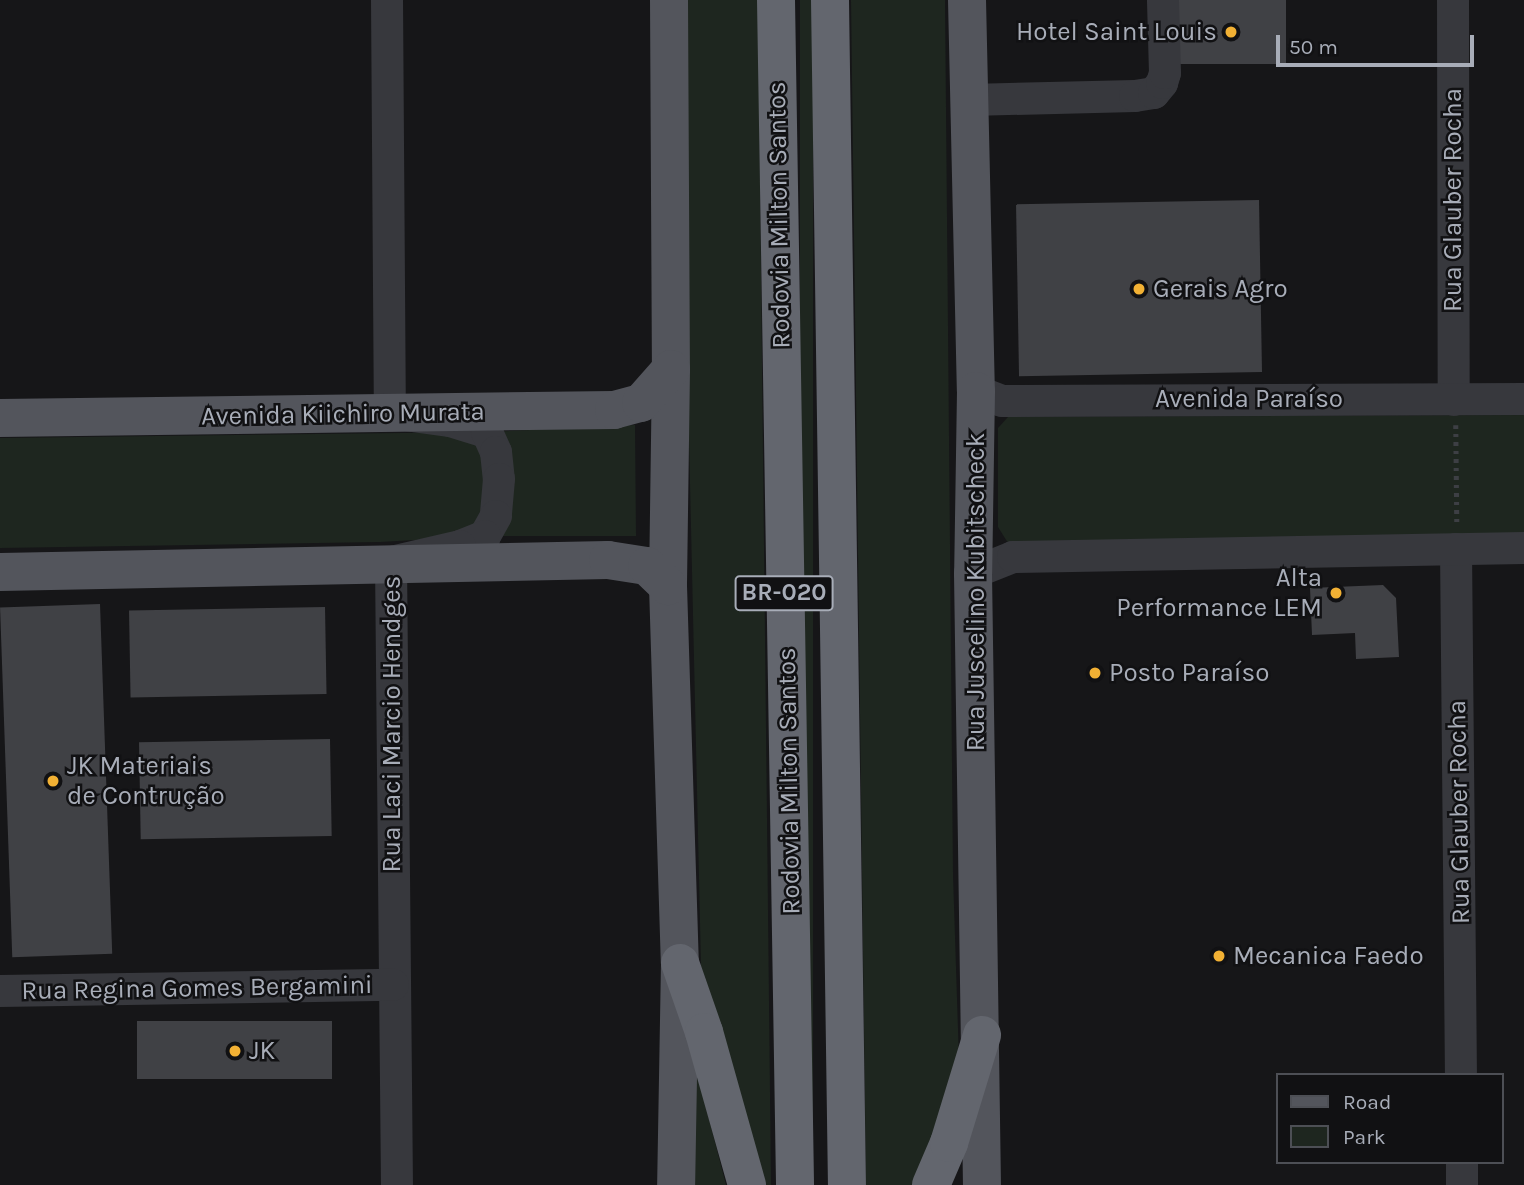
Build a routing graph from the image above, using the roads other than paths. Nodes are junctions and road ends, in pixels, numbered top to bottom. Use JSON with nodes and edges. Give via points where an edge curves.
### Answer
{"nodes":[{"id":1,"x":387,"y":0,"type":"edge"},
{"id":2,"x":669,"y":0,"type":"edge"},
{"id":3,"x":776,"y":0,"type":"edge"},
{"id":4,"x":830,"y":0,"type":"edge"},
{"id":5,"x":967,"y":0,"type":"edge"},
{"id":6,"x":1163,"y":0,"type":"edge"},
{"id":7,"x":1453,"y":0,"type":"edge"},
{"id":8,"x":970,"y":100,"type":"junction"},
{"id":9,"x":671,"y":369,"type":"junction"},
{"id":10,"x":976,"y":391,"type":"junction"},
{"id":11,"x":1524,"y":399,"type":"edge"},
{"id":12,"x":1455,"y":411,"type":"junction"},
{"id":13,"x":390,"y":413,"type":"junction"},
{"id":14,"x":0,"y":418,"type":"edge"},
{"id":15,"x":1457,"y":537,"type":"junction"},
{"id":16,"x":1524,"y":550,"type":"edge"},
{"id":17,"x":391,"y":562,"type":"junction"},
{"id":18,"x":0,"y":572,"type":"edge"},
{"id":19,"x":973,"y":573,"type":"junction"},
{"id":20,"x":668,"y":586,"type":"junction"},
{"id":21,"x":680,"y":963,"type":"junction"},
{"id":22,"x":393,"y":985,"type":"junction"},
{"id":23,"x":0,"y":991,"type":"edge"},
{"id":24,"x":982,"y":1035,"type":"junction"},
{"id":25,"x":1461,"y":1073,"type":"edge"},
{"id":26,"x":1462,"y":1164,"type":"edge"},
{"id":27,"x":397,"y":1185,"type":"edge"},
{"id":28,"x":676,"y":1185,"type":"edge"},
{"id":29,"x":747,"y":1185,"type":"edge"},
{"id":30,"x":795,"y":1185,"type":"edge"},
{"id":31,"x":847,"y":1185,"type":"edge"},
{"id":32,"x":931,"y":1185,"type":"edge"},
{"id":33,"x":982,"y":1185,"type":"edge"},
{"id":34,"x":1462,"y":1185,"type":"edge"}],
"edges":[{"from":1,"to":13,"type":"street"},
{"from":2,"to":9,"type":"main road"},
{"from":3,"to":30,"type":"highway","name":"Rodovia Milton Santos","number":"BR-020"},
{"from":4,"to":31,"type":"highway","name":"Rodovia Milton Santos","number":"BR-020"},
{"from":5,"to":8,"type":"main road","name":"Rua Juscelino Kubitscheck"},
{"from":6,"to":8,"type":"street","via":[[1165,73],[1154,93]]},
{"from":7,"to":12,"type":"street","name":"Rua Glauber Rocha"},
{"from":8,"to":10,"type":"main road","name":"Rua Juscelino Kubitscheck"},
{"from":9,"to":13,"type":"main road","name":"Avenida Kiichiro Murata","via":[[640,403],[614,410]]},
{"from":9,"to":20,"type":"main road"},
{"from":10,"to":12,"type":"street","name":"Avenida Paraíso","via":[[1002,401],[1153,398]]},
{"from":10,"to":19,"type":"main road","name":"Rua Juscelino Kubitscheck"},
{"from":11,"to":12,"type":"street","name":"Avenida Paraíso"},
{"from":13,"to":14,"type":"main road","name":"Avenida Kiichiro Murata"},
{"from":13,"to":17,"type":"street","name":"Rua Laci Marcio Hendges","via":[[450,421],[487,432],[496,452],[499,479],[496,516],[485,536]]},
{"from":15,"to":16,"type":"street"},
{"from":15,"to":19,"type":"street","via":[[1013,558]]},
{"from":15,"to":25,"type":"street","name":"Rua Glauber Rocha"},
{"from":17,"to":18,"type":"main road"},
{"from":17,"to":20,"type":"main road","via":[[608,560],[647,566]]},
{"from":17,"to":22,"type":"street","name":"Rua Laci Marcio Hendges"},
{"from":19,"to":24,"type":"main road","name":"Rua Juscelino Kubitscheck"},
{"from":20,"to":21,"type":"main road"},
{"from":21,"to":28,"type":"main road"},
{"from":21,"to":29,"type":"highway"},
{"from":22,"to":23,"type":"street","name":"Rua Regina Gomes Bergamini"},
{"from":22,"to":27,"type":"street","name":"Rua Laci Marcio Hendges"},
{"from":24,"to":32,"type":"highway","via":[[949,1143]]},
{"from":24,"to":33,"type":"main road","name":"Rua Juscelino Kubitscheck"},
{"from":26,"to":34,"type":"street"}]}
